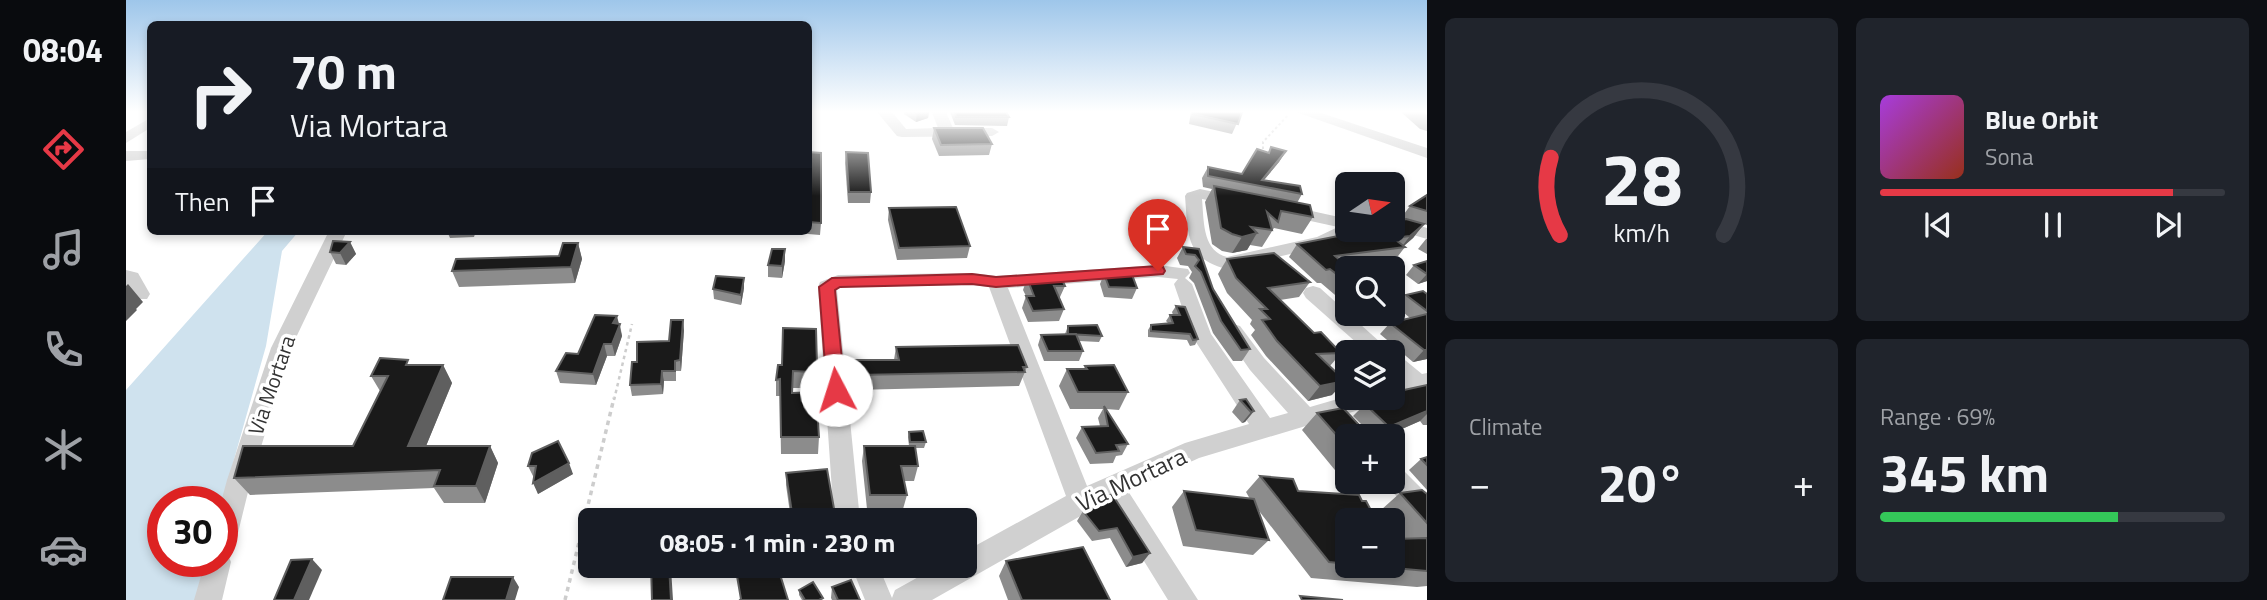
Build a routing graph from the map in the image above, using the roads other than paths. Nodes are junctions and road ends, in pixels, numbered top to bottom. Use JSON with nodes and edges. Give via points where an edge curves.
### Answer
{"nodes":[{"id":1,"x":1388,"y":140,"type":"edge"},
{"id":2,"x":1427,"y":153,"type":"edge"},
{"id":3,"x":147,"y":155,"type":"edge"},
{"id":4,"x":126,"y":156,"type":"edge"},
{"id":5,"x":1252,"y":204,"type":"edge"},
{"id":6,"x":1278,"y":209,"type":"edge"},
{"id":7,"x":1335,"y":224,"type":"edge"},
{"id":8,"x":1405,"y":227,"type":"edge"},
{"id":9,"x":1335,"y":234,"type":"edge"},
{"id":10,"x":1427,"y":234,"type":"edge"},
{"id":11,"x":336,"y":235,"type":"edge"},
{"id":12,"x":126,"y":276,"type":"edge"},
{"id":13,"x":996,"y":282,"type":"junction"},
{"id":14,"x":1312,"y":293,"type":"edge"},
{"id":15,"x":139,"y":294,"type":"dead end"},
{"id":16,"x":1223,"y":312,"type":"edge"},
{"id":17,"x":1367,"y":340,"type":"edge"},
{"id":18,"x":1405,"y":370,"type":"edge"},
{"id":19,"x":1422,"y":382,"type":"edge"},
{"id":20,"x":1405,"y":387,"type":"edge"},
{"id":21,"x":1353,"y":410,"type":"edge"},
{"id":22,"x":1307,"y":418,"type":"junction"},
{"id":23,"x":1266,"y":430,"type":"junction"},
{"id":24,"x":237,"y":486,"type":"edge"},
{"id":25,"x":1112,"y":487,"type":"junction"},
{"id":26,"x":1405,"y":489,"type":"edge"},
{"id":27,"x":1080,"y":501,"type":"junction"},
{"id":28,"x":846,"y":508,"type":"edge"},
{"id":29,"x":1427,"y":512,"type":"edge"},
{"id":30,"x":214,"y":577,"type":"edge"},
{"id":31,"x":870,"y":578,"type":"edge"},
{"id":32,"x":208,"y":600,"type":"edge"},
{"id":33,"x":879,"y":600,"type":"edge"},
{"id":34,"x":905,"y":600,"type":"edge"},
{"id":35,"x":1184,"y":600,"type":"edge"}],
"edges":[{"from":1,"to":2,"type":"street"},
{"from":3,"to":4,"type":"street"},
{"from":5,"to":9,"type":"street","via":[[1193,196],[1200,248],[1208,257],[1227,263]]},
{"from":6,"to":7,"type":"street"},
{"from":8,"to":10,"type":"street"},
{"from":11,"to":24,"type":"street","name":"Via Mortara","via":[[282,348]]},
{"from":12,"to":15,"type":"street"},
{"from":13,"to":23,"type":"street","via":[[1158,271],[1182,278],[1202,336]]},
{"from":13,"to":27,"type":"street"},
{"from":13,"to":28,"type":"street","via":[[838,281],[827,287]]},
{"from":14,"to":17,"type":"street"},
{"from":16,"to":22,"type":"street","via":[[1257,364]]},
{"from":18,"to":19,"type":"street"},
{"from":19,"to":20,"type":"street"},
{"from":21,"to":22,"type":"street","name":"Via Mortara","via":[[1339,419]]},
{"from":22,"to":23,"type":"street","name":"Via Mortara"},
{"from":23,"to":25,"type":"street","name":"Via Mortara","via":[[1193,450]]},
{"from":25,"to":27,"type":"street","name":"Via Mortara"},
{"from":25,"to":35,"type":"street"},
{"from":26,"to":29,"type":"street"},
{"from":27,"to":34,"type":"street","name":"Via Mortara"},
{"from":30,"to":32,"type":"street"},
{"from":31,"to":33,"type":"street"}]}
